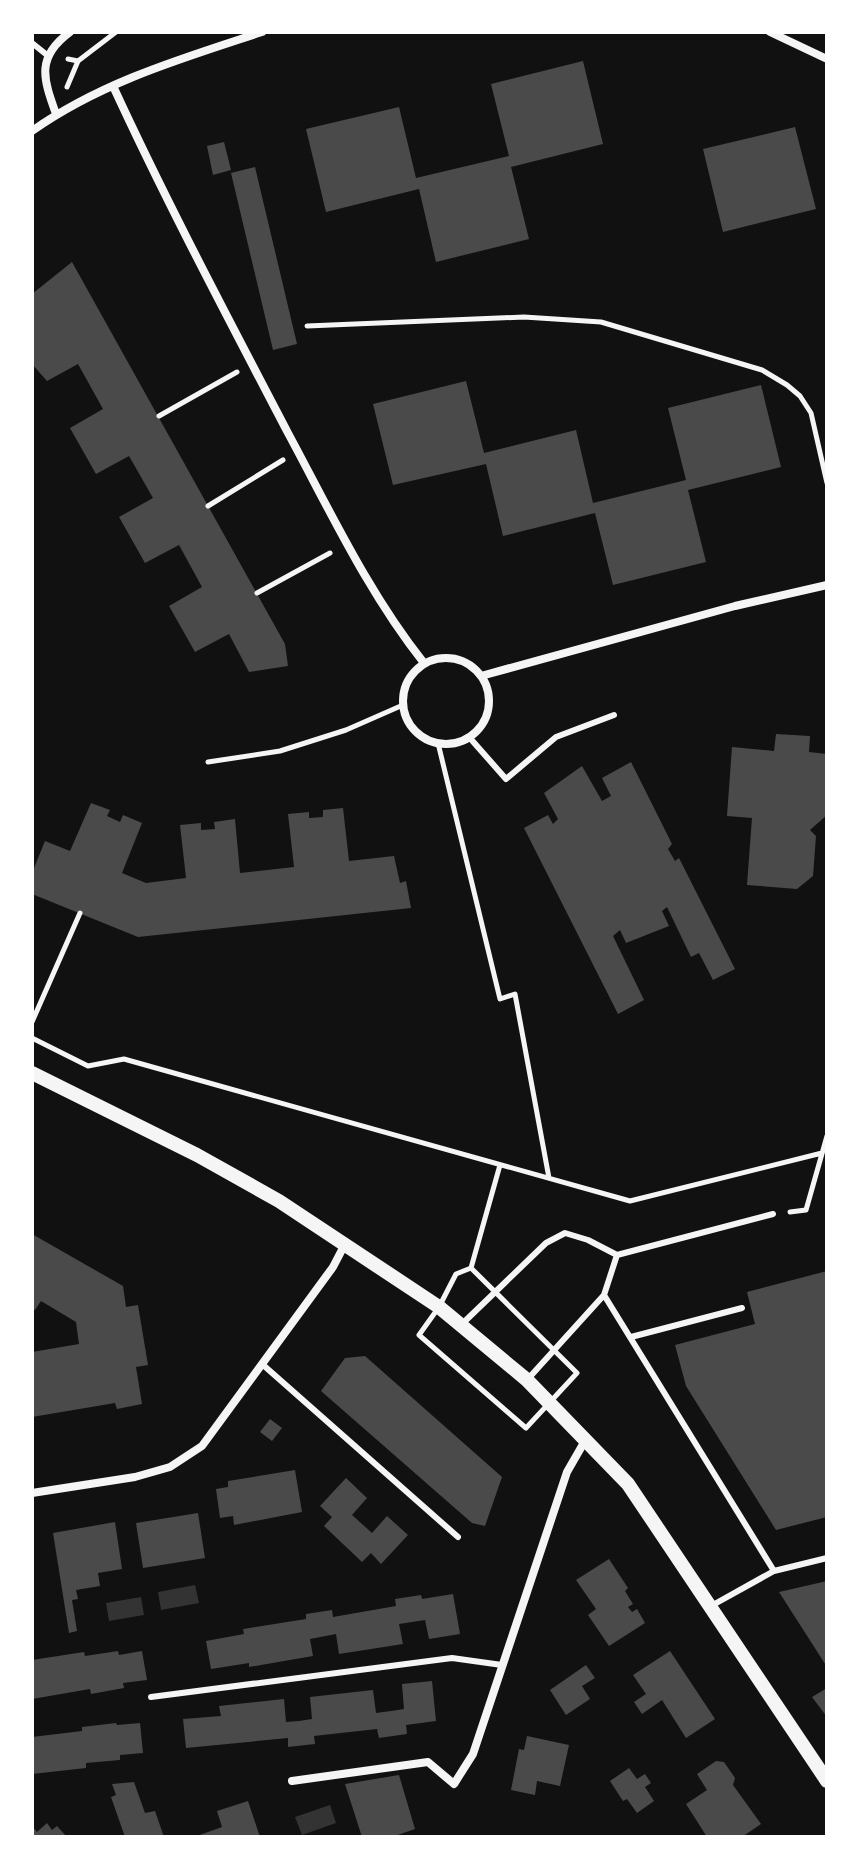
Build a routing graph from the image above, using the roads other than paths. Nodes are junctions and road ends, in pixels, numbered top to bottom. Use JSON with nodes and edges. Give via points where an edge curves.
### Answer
{"nodes":[{"id":1,"x":70,"y":32,"type":"edge"},
{"id":2,"x":262,"y":32,"type":"edge"},
{"id":3,"x":770,"y":32,"type":"edge"},
{"id":4,"x":32,"y":43,"type":"edge"},
{"id":5,"x":47,"y":55,"type":"junction"},
{"id":6,"x":827,"y":59,"type":"edge"},
{"id":7,"x":113,"y":86,"type":"junction"},
{"id":8,"x":56,"y":114,"type":"junction"},
{"id":9,"x":32,"y":131,"type":"edge"},
{"id":10,"x":827,"y":585,"type":"edge"},
{"id":11,"x":424,"y":663,"type":"junction"},
{"id":12,"x":481,"y":676,"type":"junction"},
{"id":13,"x":614,"y":715,"type":"dead end"},
{"id":14,"x":469,"y":737,"type":"junction"},
{"id":15,"x":32,"y":1073,"type":"edge"},
{"id":16,"x":773,"y":1214,"type":"road end"},
{"id":17,"x":346,"y":1244,"type":"junction"},
{"id":18,"x":617,"y":1255,"type":"junction"},
{"id":19,"x":604,"y":1295,"type":"junction"},
{"id":20,"x":742,"y":1308,"type":"dead end"},
{"id":21,"x":462,"y":1324,"type":"junction"},
{"id":22,"x":631,"y":1337,"type":"junction"},
{"id":23,"x":262,"y":1364,"type":"junction"},
{"id":24,"x":527,"y":1380,"type":"junction"},
{"id":25,"x":586,"y":1439,"type":"junction"},
{"id":26,"x":32,"y":1493,"type":"edge"},
{"id":27,"x":458,"y":1537,"type":"dead end"},
{"id":28,"x":827,"y":1558,"type":"edge"},
{"id":29,"x":774,"y":1571,"type":"junction"},
{"id":30,"x":711,"y":1606,"type":"junction"},
{"id":31,"x":502,"y":1665,"type":"junction"},
{"id":32,"x":151,"y":1697,"type":"dead end"},
{"id":33,"x":292,"y":1781,"type":"dead end"},
{"id":34,"x":827,"y":1781,"type":"edge"}],
"edges":[{"from":1,"to":5,"type":"street"},
{"from":2,"to":7,"type":"street"},
{"from":3,"to":6,"type":"street"},
{"from":4,"to":5,"type":"lane"},
{"from":5,"to":8,"type":"street","via":[[47,88]]},
{"from":7,"to":8,"type":"street"},
{"from":7,"to":11,"type":"street","via":[[298,451],[397,629]]},
{"from":8,"to":9,"type":"street"},
{"from":10,"to":12,"type":"street"},
{"from":11,"to":12,"type":"street","via":[[461,660]]},
{"from":11,"to":14,"type":"street","via":[[406,686],[403,705],[413,728],[438,743]]},
{"from":12,"to":14,"type":"street","via":[[489,702],[486,716]]},
{"from":13,"to":14,"type":"lane","via":[[556,737],[506,779]]},
{"from":15,"to":17,"type":"street","via":[[197,1155]]},
{"from":16,"to":18,"type":"lane"},
{"from":17,"to":21,"type":"street"},
{"from":17,"to":23,"type":"street"},
{"from":18,"to":19,"type":"lane"},
{"from":18,"to":21,"type":"lane","via":[[565,1233],[546,1243]]},
{"from":19,"to":22,"type":"lane"},
{"from":19,"to":24,"type":"lane"},
{"from":20,"to":22,"type":"lane"},
{"from":21,"to":24,"type":"street"},
{"from":22,"to":29,"type":"lane"},
{"from":23,"to":26,"type":"street","via":[[202,1446],[170,1467]]},
{"from":23,"to":27,"type":"lane"},
{"from":24,"to":25,"type":"street"},
{"from":25,"to":30,"type":"street","via":[[628,1484]]},
{"from":25,"to":31,"type":"street","via":[[567,1472]]},
{"from":28,"to":29,"type":"lane"},
{"from":29,"to":30,"type":"lane"},
{"from":30,"to":34,"type":"street"},
{"from":31,"to":32,"type":"lane","via":[[452,1658]]},
{"from":31,"to":33,"type":"street","via":[[473,1754],[454,1784],[428,1762]]}]}
